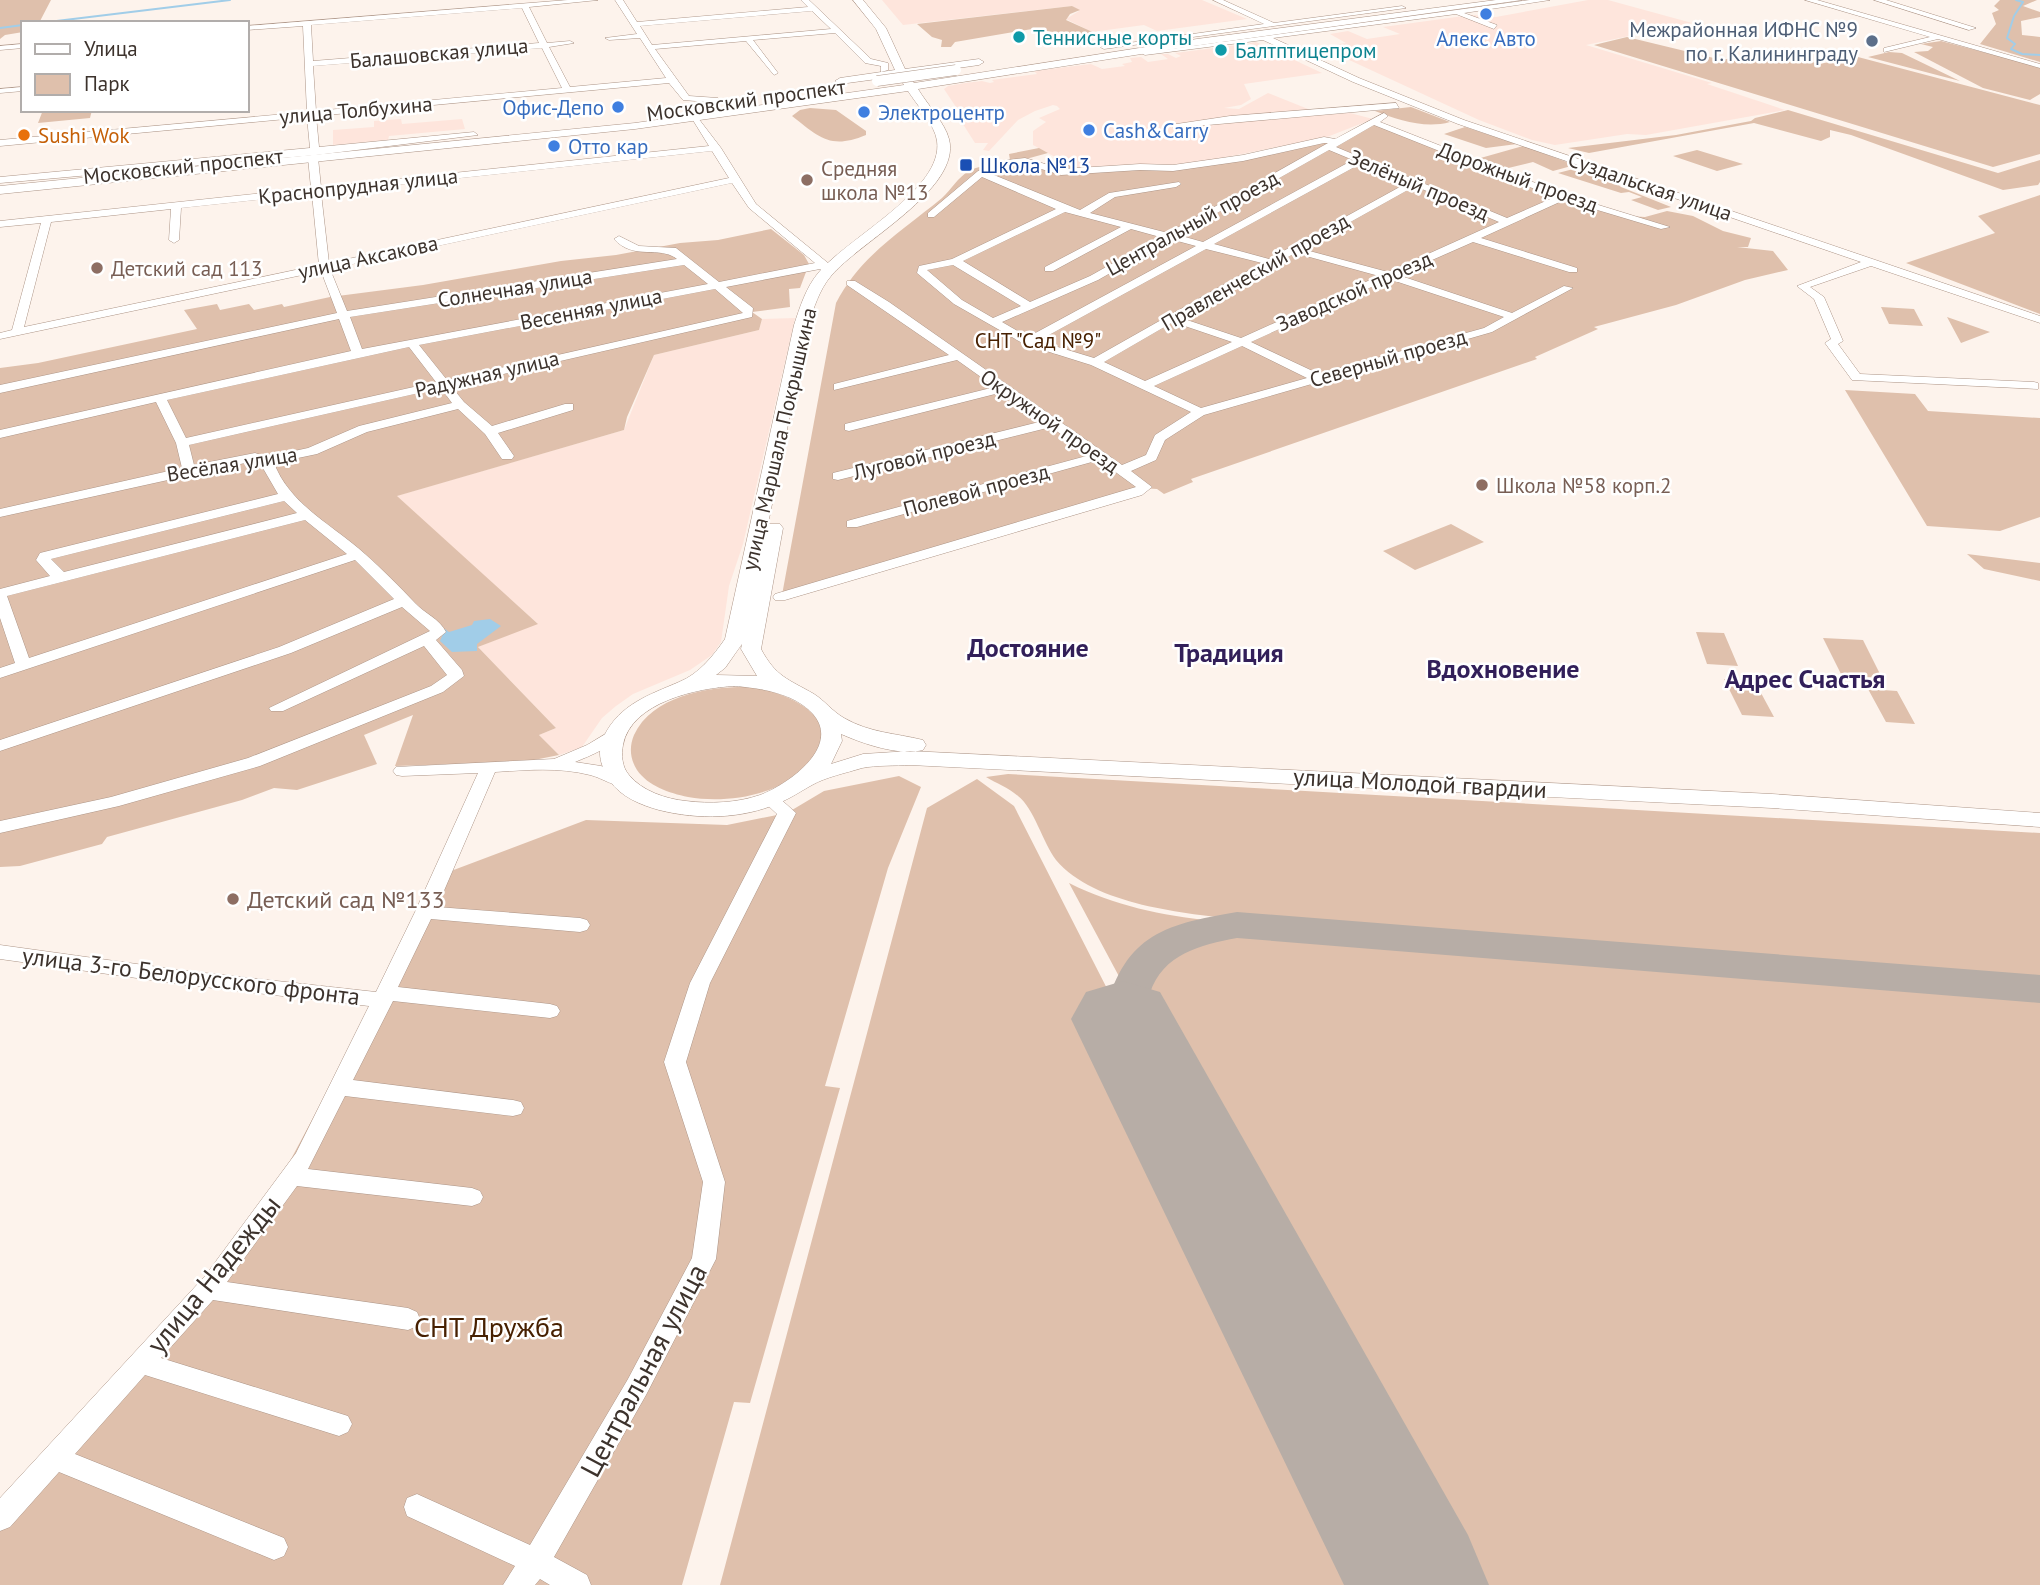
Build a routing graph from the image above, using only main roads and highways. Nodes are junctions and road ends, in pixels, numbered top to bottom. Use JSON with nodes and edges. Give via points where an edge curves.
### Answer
{"nodes":[{"id":1,"x":858,"y":0,"type":"edge"},
{"id":2,"x":868,"y":0,"type":"edge"},
{"id":3,"x":1489,"y":0,"type":"edge"},
{"id":4,"x":1517,"y":0,"type":"edge"},
{"id":5,"x":1465,"y":3,"type":"edge"},
{"id":6,"x":1317,"y":25,"type":"junction"},
{"id":7,"x":894,"y":30,"type":"dead end"},
{"id":8,"x":1184,"y":40,"type":"junction"},
{"id":9,"x":1196,"y":42,"type":"junction"},
{"id":10,"x":1022,"y":57,"type":"dead end"},
{"id":11,"x":915,"y":62,"type":"junction"},
{"id":12,"x":985,"y":62,"type":"joint"},
{"id":13,"x":897,"y":64,"type":"junction"},
{"id":14,"x":958,"y":72,"type":"junction"},
{"id":15,"x":863,"y":77,"type":"junction"},
{"id":16,"x":828,"y":83,"type":"dead end"},
{"id":17,"x":926,"y":85,"type":"junction"},
{"id":18,"x":877,"y":86,"type":"junction"},
{"id":19,"x":911,"y":87,"type":"junction"},
{"id":20,"x":848,"y":95,"type":"junction"},
{"id":21,"x":733,"y":98,"type":"dead end"},
{"id":22,"x":926,"y":111,"type":"junction"},
{"id":23,"x":609,"y":120,"type":"junction"},
{"id":24,"x":951,"y":128,"type":"dead end"},
{"id":25,"x":557,"y":133,"type":"junction"},
{"id":26,"x":314,"y":151,"type":"junction"},
{"id":27,"x":106,"y":176,"type":"junction"},
{"id":28,"x":0,"y":182,"type":"edge"},
{"id":29,"x":0,"y":190,"type":"edge"},
{"id":30,"x":688,"y":686,"type":"junction"},
{"id":31,"x":783,"y":687,"type":"junction"},
{"id":32,"x":823,"y":714,"type":"junction"},
{"id":33,"x":803,"y":780,"type":"junction"},
{"id":34,"x":2040,"y":808,"type":"edge"},
{"id":35,"x":2040,"y":820,"type":"edge"}],
"edges":[{"from":1,"to":13,"type":"main road","name":"улица Маршала Покрышкина","via":[[881,28]]},
{"from":2,"to":7,"type":"main road"},
{"from":3,"to":5,"type":"main road","name":"Московский проспект"},
{"from":4,"to":5,"type":"main road","name":"Московский проспект"},
{"from":5,"to":6,"type":"main road","name":"Московский проспект"},
{"from":6,"to":8,"type":"main road","name":"Московский проспект"},
{"from":6,"to":9,"type":"main road","name":"Московский проспект"},
{"from":8,"to":10,"type":"main road"},
{"from":8,"to":14,"type":"main road","name":"Московский проспект"},
{"from":9,"to":14,"type":"main road","name":"Московский проспект"},
{"from":9,"to":14,"type":"main road","via":[[1121,55]]},
{"from":11,"to":12,"type":"main road"},
{"from":11,"to":13,"type":"main road"},
{"from":11,"to":14,"type":"main road"},
{"from":11,"to":17,"type":"main road"},
{"from":12,"to":14,"type":"main road"},
{"from":13,"to":15,"type":"main road"},
{"from":13,"to":15,"type":"main road"},
{"from":13,"to":19,"type":"main road","name":"улица Маршала Покрышкина"},
{"from":14,"to":17,"type":"main road"},
{"from":14,"to":17,"type":"main road","via":[[938,86],[936,98]]},
{"from":14,"to":18,"type":"main road","name":"Московский проспект","bridge":true},
{"from":15,"to":16,"type":"main road"},
{"from":15,"to":18,"type":"main road","via":[[889,78],[896,85]]},
{"from":17,"to":19,"type":"main road"},
{"from":18,"to":19,"type":"main road"},
{"from":18,"to":20,"type":"main road"},
{"from":18,"to":23,"type":"main road","name":"Московский проспект"},
{"from":18,"to":25,"type":"main road","name":"Московский проспект"},
{"from":19,"to":22,"type":"main road","name":"улица Маршала Покрышкина"},
{"from":20,"to":22,"type":"main road","via":[[898,96]]},
{"from":20,"to":25,"type":"main road"},
{"from":21,"to":23,"type":"main road","via":[[683,103]]},
{"from":22,"to":30,"type":"main road","name":"улица Маршала Покрышкина","via":[[944,143],[943,160],[935,176],[915,198],[827,263],[813,293],[801,326],[735,639],[718,664]]},
{"from":23,"to":26,"type":"main road","name":"Московский проспект"},
{"from":24,"to":31,"type":"main road","name":"улица Маршала Покрышкина","via":[[956,152],[944,180],[845,266],[818,312],[751,639],[754,659]]},
{"from":25,"to":26,"type":"main road","name":"Московский проспект","via":[[420,147]]},
{"from":26,"to":27,"type":"main road","name":"Московский проспект"},
{"from":26,"to":27,"type":"main road","name":"Московский проспект"},
{"from":27,"to":28,"type":"main road","name":"Московский проспект"},
{"from":27,"to":29,"type":"main road","name":"Московский проспект"},
{"from":30,"to":31,"type":"main road","via":[[734,680]]},
{"from":30,"to":33,"type":"main road","via":[[643,705],[614,734],[610,758],[621,781],[647,799],[684,808],[728,808],[769,798]]},
{"from":31,"to":32,"type":"main road","via":[[811,701]]},
{"from":32,"to":33,"type":"main road","via":[[830,729],[829,745],[822,761]]},
{"from":32,"to":34,"type":"main road","name":"улица Молодой гвардии","via":[[859,734],[912,745],[1765,788]]},
{"from":33,"to":35,"type":"main road","name":"улица Молодой гвардии","via":[[863,761],[910,758],[1772,801]]}]}
